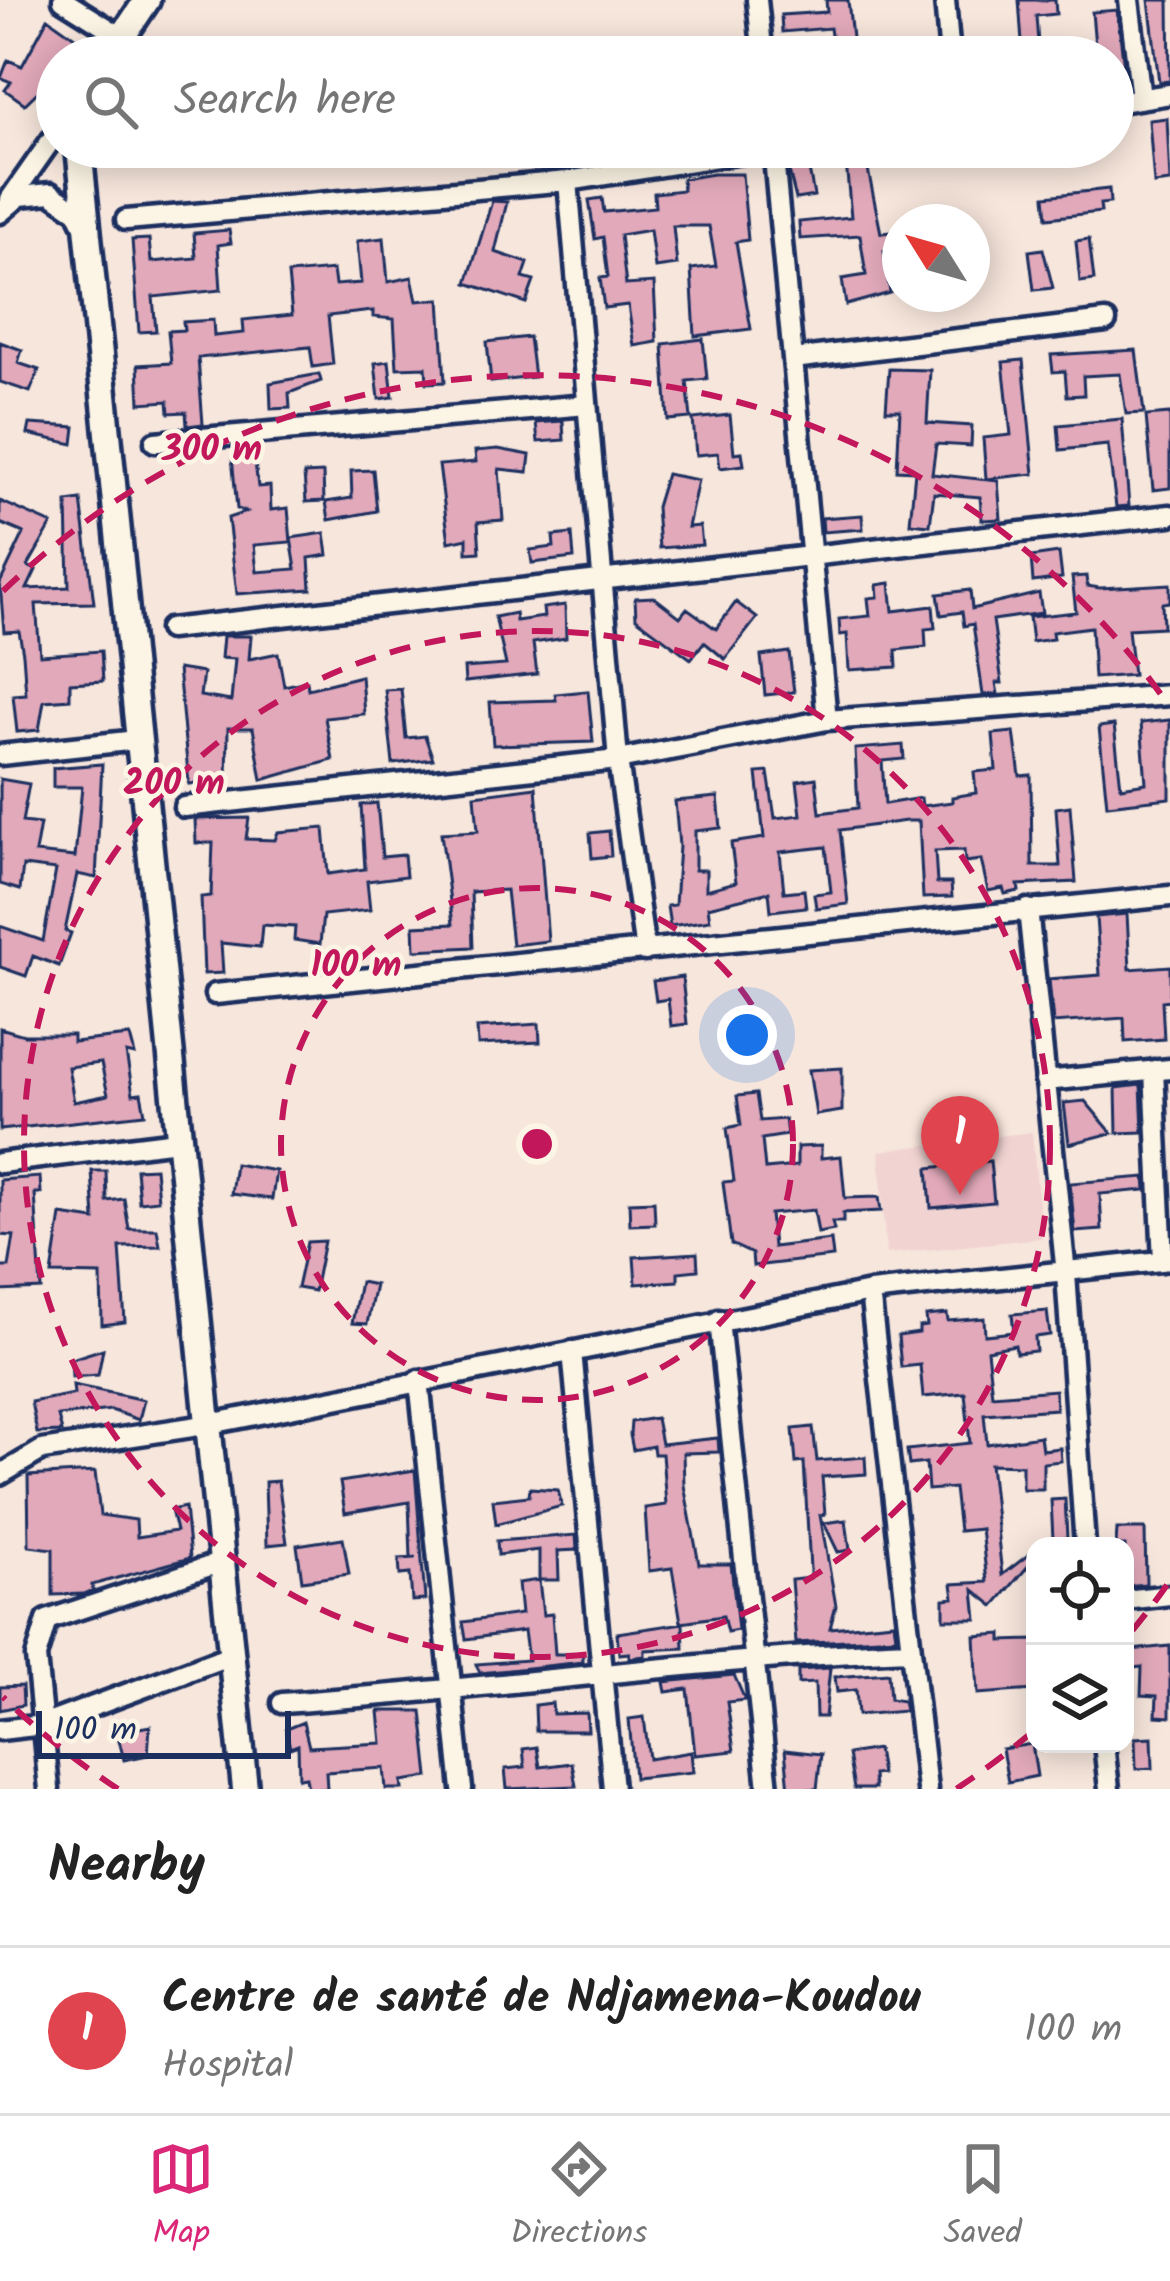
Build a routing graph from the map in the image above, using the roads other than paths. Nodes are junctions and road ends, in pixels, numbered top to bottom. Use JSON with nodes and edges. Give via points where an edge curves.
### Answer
{"nodes":[{"id":1,"x":63,"y":0,"type":"edge"},
{"id":2,"x":147,"y":0,"type":"edge"},
{"id":3,"x":757,"y":0,"type":"edge"},
{"id":4,"x":945,"y":0,"type":"edge"},
{"id":5,"x":1130,"y":0,"type":"edge"},
{"id":6,"x":104,"y":36,"type":"edge"},
{"id":7,"x":123,"y":36,"type":"edge"},
{"id":8,"x":761,"y":36,"type":"edge"},
{"id":9,"x":948,"y":36,"type":"edge"},
{"id":10,"x":1170,"y":94,"type":"edge"},
{"id":11,"x":1142,"y":98,"type":"junction"},
{"id":12,"x":1134,"y":99,"type":"edge"},
{"id":13,"x":36,"y":162,"type":"edge"},
{"id":14,"x":81,"y":168,"type":"edge"},
{"id":15,"x":647,"y":168,"type":"edge"},
{"id":16,"x":777,"y":168,"type":"edge"},
{"id":17,"x":568,"y":181,"type":"junction"},
{"id":18,"x":0,"y":213,"type":"edge"},
{"id":19,"x":127,"y":220,"type":"dead end"},
{"id":20,"x":88,"y":238,"type":"junction"},
{"id":21,"x":1106,"y":321,"type":"dead end"},
{"id":22,"x":793,"y":359,"type":"junction"},
{"id":23,"x":587,"y":405,"type":"junction"},
{"id":24,"x":155,"y":442,"type":"dead end"},
{"id":25,"x":1170,"y":514,"type":"edge"},
{"id":26,"x":812,"y":560,"type":"junction"},
{"id":27,"x":603,"y":580,"type":"junction"},
{"id":28,"x":169,"y":629,"type":"dead end"},
{"id":29,"x":1170,"y":695,"type":"edge"},
{"id":30,"x":827,"y":720,"type":"junction"},
{"id":31,"x":137,"y":740,"type":"junction"},
{"id":32,"x":0,"y":755,"type":"edge"},
{"id":33,"x":618,"y":760,"type":"junction"},
{"id":34,"x":184,"y":807,"type":"dead end"},
{"id":35,"x":1170,"y":896,"type":"edge"},
{"id":36,"x":1028,"y":909,"type":"junction"},
{"id":37,"x":645,"y":951,"type":"junction"},
{"id":38,"x":215,"y":994,"type":"dead end"},
{"id":39,"x":1162,"y":1070,"type":"edge"},
{"id":40,"x":1045,"y":1082,"type":"junction"},
{"id":41,"x":177,"y":1141,"type":"junction"},
{"id":42,"x":0,"y":1163,"type":"edge"},
{"id":43,"x":1166,"y":1261,"type":"edge"},
{"id":44,"x":1066,"y":1274,"type":"junction"},
{"id":45,"x":870,"y":1292,"type":"junction"},
{"id":46,"x":719,"y":1320,"type":"junction"},
{"id":47,"x":572,"y":1351,"type":"junction"},
{"id":48,"x":419,"y":1380,"type":"junction"},
{"id":49,"x":206,"y":1424,"type":"junction"},
{"id":50,"x":0,"y":1475,"type":"edge"},
{"id":51,"x":1084,"y":1537,"type":"edge"},
{"id":52,"x":219,"y":1563,"type":"junction"},
{"id":53,"x":1170,"y":1594,"type":"edge"},
{"id":54,"x":1134,"y":1599,"type":"edge"},
{"id":55,"x":910,"y":1650,"type":"junction"},
{"id":56,"x":229,"y":1656,"type":"junction"},
{"id":57,"x":754,"y":1657,"type":"junction"},
{"id":58,"x":600,"y":1678,"type":"junction"},
{"id":59,"x":451,"y":1691,"type":"junction"},
{"id":60,"x":282,"y":1703,"type":"dead end"},
{"id":61,"x":43,"y":1724,"type":"junction"},
{"id":62,"x":0,"y":1730,"type":"edge"},
{"id":63,"x":1105,"y":1753,"type":"edge"},
{"id":64,"x":49,"y":1789,"type":"edge"},
{"id":65,"x":244,"y":1789,"type":"edge"},
{"id":66,"x":462,"y":1789,"type":"edge"},
{"id":67,"x":613,"y":1789,"type":"edge"},
{"id":68,"x":768,"y":1789,"type":"edge"},
{"id":69,"x":928,"y":1789,"type":"edge"},
{"id":70,"x":1109,"y":1789,"type":"edge"}],
"edges":[{"from":1,"to":6,"type":"street"},
{"from":2,"to":7,"type":"street"},
{"from":3,"to":8,"type":"street"},
{"from":4,"to":9,"type":"street"},
{"from":5,"to":11,"type":"street"},
{"from":10,"to":11,"type":"street"},
{"from":11,"to":12,"type":"street"},
{"from":13,"to":18,"type":"street"},
{"from":14,"to":20,"type":"street"},
{"from":15,"to":17,"type":"street"},
{"from":16,"to":22,"type":"street"},
{"from":17,"to":19,"type":"street"},
{"from":17,"to":23,"type":"street"},
{"from":18,"to":20,"type":"street","via":[[20,196],[51,193],[77,211]]},
{"from":20,"to":31,"type":"street"},
{"from":21,"to":22,"type":"street"},
{"from":22,"to":26,"type":"street"},
{"from":23,"to":24,"type":"street"},
{"from":23,"to":27,"type":"street"},
{"from":25,"to":26,"type":"street"},
{"from":26,"to":27,"type":"street"},
{"from":26,"to":30,"type":"street"},
{"from":27,"to":28,"type":"street"},
{"from":27,"to":33,"type":"street"},
{"from":29,"to":30,"type":"street"},
{"from":30,"to":33,"type":"street"},
{"from":31,"to":32,"type":"street"},
{"from":31,"to":41,"type":"street"},
{"from":33,"to":34,"type":"street"},
{"from":33,"to":37,"type":"street"},
{"from":35,"to":36,"type":"street"},
{"from":36,"to":37,"type":"street"},
{"from":36,"to":40,"type":"street"},
{"from":37,"to":38,"type":"street"},
{"from":39,"to":40,"type":"street"},
{"from":39,"to":43,"type":"street"},
{"from":40,"to":44,"type":"street"},
{"from":41,"to":42,"type":"street"},
{"from":41,"to":49,"type":"street"},
{"from":43,"to":44,"type":"street"},
{"from":44,"to":45,"type":"street"},
{"from":44,"to":51,"type":"street"},
{"from":45,"to":46,"type":"street"},
{"from":45,"to":55,"type":"street"},
{"from":46,"to":47,"type":"street"},
{"from":46,"to":57,"type":"street"},
{"from":47,"to":48,"type":"street"},
{"from":47,"to":58,"type":"street"},
{"from":48,"to":49,"type":"street"},
{"from":48,"to":59,"type":"street"},
{"from":49,"to":50,"type":"street","via":[[41,1450]]},
{"from":49,"to":52,"type":"street"},
{"from":52,"to":56,"type":"street"},
{"from":52,"to":61,"type":"street","via":[[47,1620],[36,1657]]},
{"from":53,"to":54,"type":"street"},
{"from":55,"to":57,"type":"street"},
{"from":55,"to":69,"type":"street"},
{"from":56,"to":61,"type":"street"},
{"from":56,"to":65,"type":"street"},
{"from":57,"to":58,"type":"street"},
{"from":57,"to":68,"type":"street"},
{"from":58,"to":59,"type":"street"},
{"from":58,"to":67,"type":"street"},
{"from":59,"to":60,"type":"street"},
{"from":59,"to":66,"type":"street"},
{"from":61,"to":62,"type":"street"},
{"from":61,"to":64,"type":"street"},
{"from":63,"to":70,"type":"street"}]}
